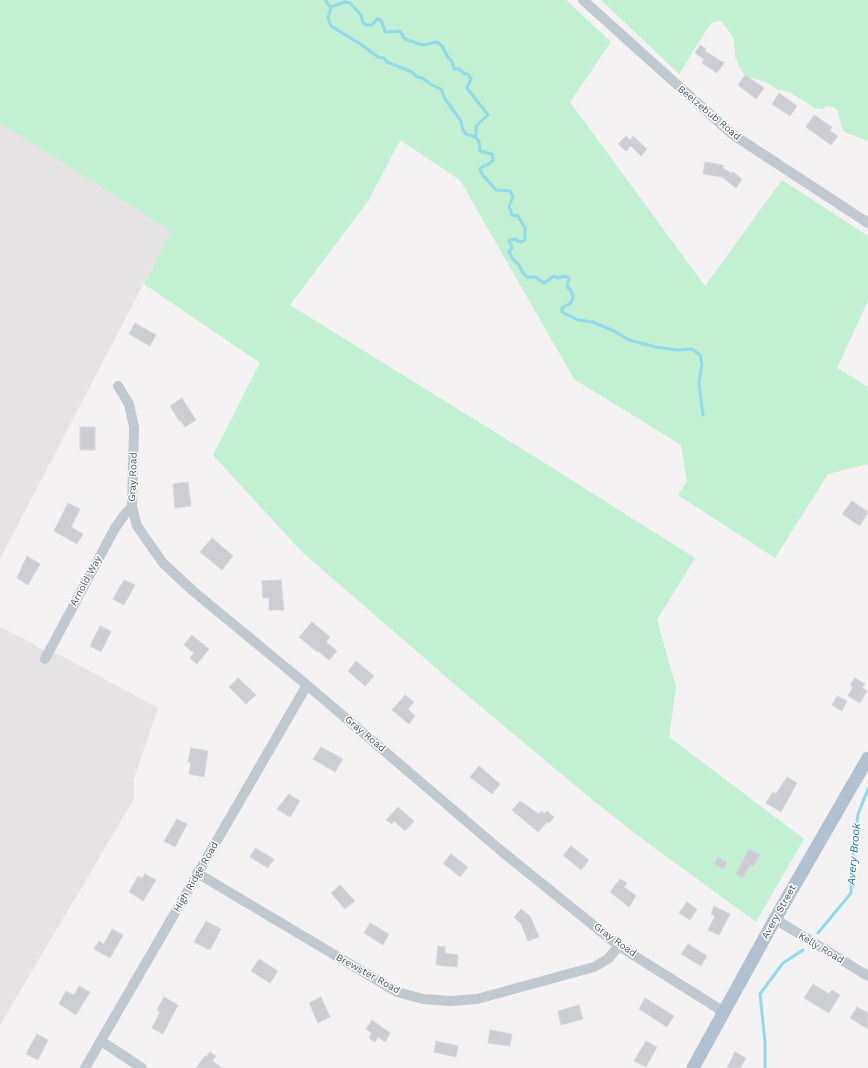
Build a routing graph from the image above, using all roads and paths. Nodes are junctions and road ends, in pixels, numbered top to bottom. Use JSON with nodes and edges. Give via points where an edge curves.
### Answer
{"nodes":[{"id":1,"x":583,"y":0,"type":"edge"},
{"id":2,"x":868,"y":223,"type":"edge"},
{"id":3,"x":118,"y":386,"type":"dead end"},
{"id":4,"x":132,"y":507,"type":"junction"},
{"id":5,"x":45,"y":659,"type":"dead end"},
{"id":6,"x":306,"y":685,"type":"junction"},
{"id":7,"x":868,"y":758,"type":"edge"},
{"id":8,"x":197,"y":873,"type":"junction"},
{"id":9,"x":775,"y":919,"type":"junction"},
{"id":10,"x":619,"y":946,"type":"junction"},
{"id":11,"x":868,"y":976,"type":"edge"},
{"id":12,"x":724,"y":1012,"type":"junction"},
{"id":13,"x":101,"y":1041,"type":"junction"},
{"id":14,"x":85,"y":1068,"type":"edge"},
{"id":15,"x":142,"y":1068,"type":"edge"},
{"id":16,"x":693,"y":1068,"type":"edge"}],
"edges":[{"from":1,"to":2,"type":"street","name":"Beelzebub Road","via":[[732,134]]},
{"from":3,"to":4,"type":"street","name":"Gray Road","via":[[129,404],[134,428]]},
{"from":4,"to":5,"type":"street","name":"Arnold Way","via":[[115,528]]},
{"from":4,"to":6,"type":"street","name":"Gray Road","via":[[137,526],[162,563],[193,592]]},
{"from":6,"to":8,"type":"street","name":"High Ridge Road"},
{"from":6,"to":10,"type":"street","name":"Gray Road","via":[[499,849]]},
{"from":7,"to":9,"type":"main road","name":"Avery Street"},
{"from":8,"to":10,"type":"street","name":"Brewster Road","via":[[396,992],[423,999],[477,999],[594,967],[608,959]]},
{"from":8,"to":13,"type":"street","name":"High Ridge Road"},
{"from":9,"to":11,"type":"street","name":"Kelly Road"},
{"from":9,"to":12,"type":"main road","name":"Avery Street"},
{"from":10,"to":12,"type":"street","name":"Gray Road"},
{"from":12,"to":16,"type":"main road","name":"Avery Street"},
{"from":13,"to":14,"type":"street","name":"High Ridge Road"},
{"from":13,"to":15,"type":"street"}]}
